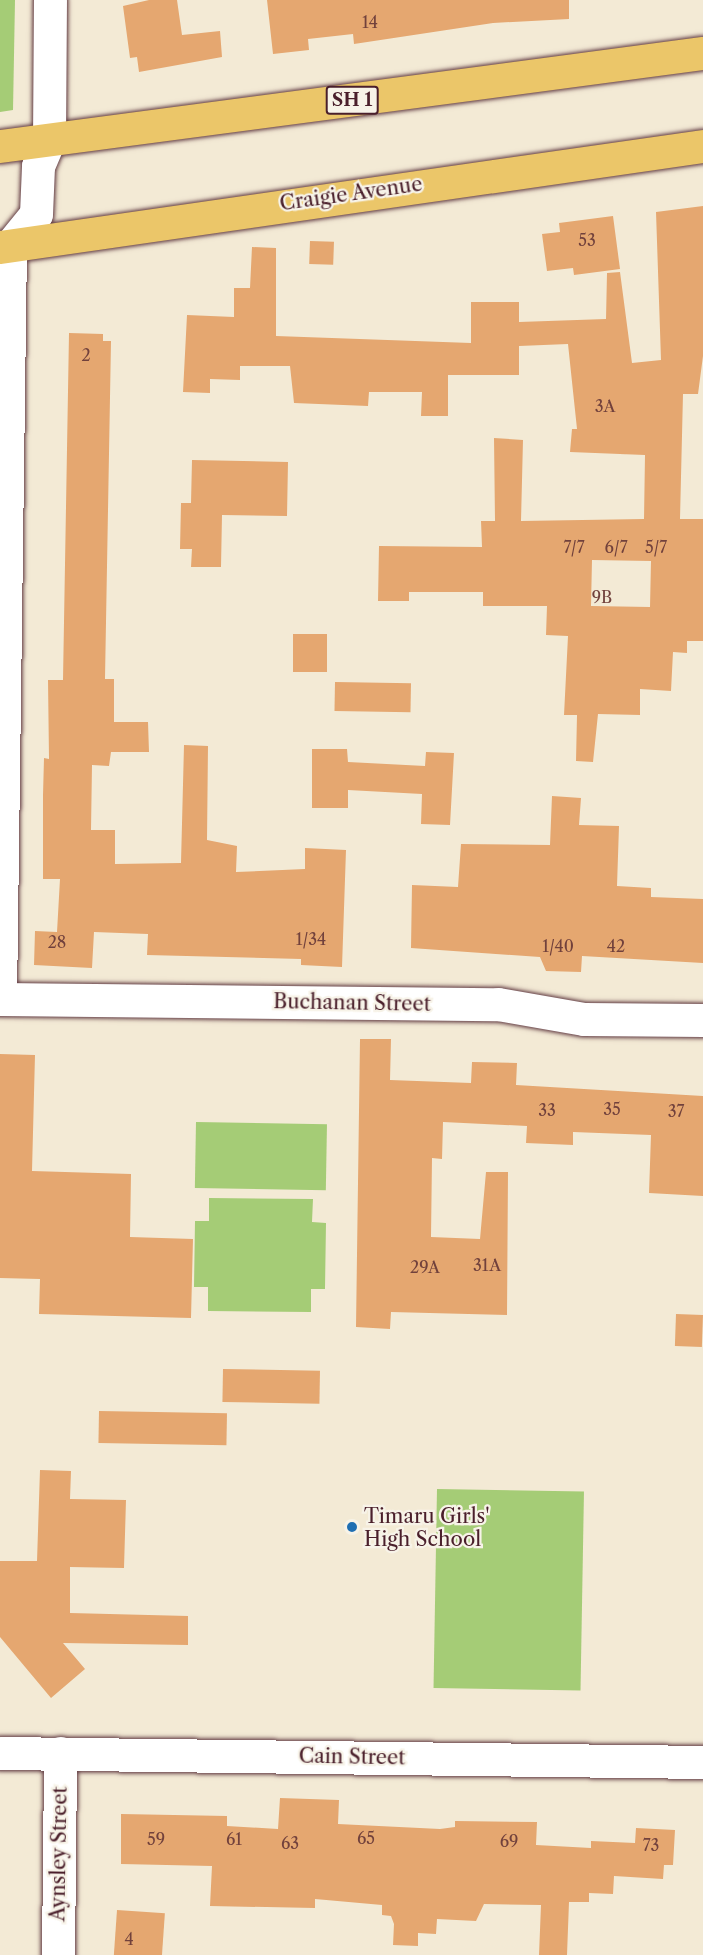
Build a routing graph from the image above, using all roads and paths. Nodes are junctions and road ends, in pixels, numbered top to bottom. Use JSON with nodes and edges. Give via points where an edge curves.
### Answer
{"nodes":[{"id":1,"x":50,"y":0,"type":"edge"},
{"id":2,"x":703,"y":53,"type":"edge"},
{"id":3,"x":49,"y":140,"type":"junction"},
{"id":4,"x":0,"y":146,"type":"edge"},
{"id":5,"x":703,"y":146,"type":"edge"},
{"id":6,"x":5,"y":247,"type":"edge"},
{"id":7,"x":0,"y":999,"type":"edge"},
{"id":8,"x":703,"y":1020,"type":"edge"},
{"id":9,"x":0,"y":1753,"type":"edge"},
{"id":10,"x":60,"y":1754,"type":"junction"},
{"id":11,"x":703,"y":1762,"type":"edge"},
{"id":12,"x":58,"y":1955,"type":"edge"}],
"edges":[{"from":1,"to":3,"type":"street"},
{"from":2,"to":3,"type":"highway","number":"SH 1"},
{"from":3,"to":4,"type":"highway","number":"SH 1"},
{"from":3,"to":6,"type":"street","via":[[38,166],[36,214]]},
{"from":5,"to":6,"type":"highway","name":"Craigie Avenue"},
{"from":6,"to":7,"type":"street"},
{"from":7,"to":8,"type":"street","name":"Buchanan Street","via":[[498,1005],[584,1019]]},
{"from":9,"to":10,"type":"street","name":"Cain Street"},
{"from":10,"to":11,"type":"street","name":"Cain Street"},
{"from":10,"to":12,"type":"street","name":"Aynsley Street"}]}
